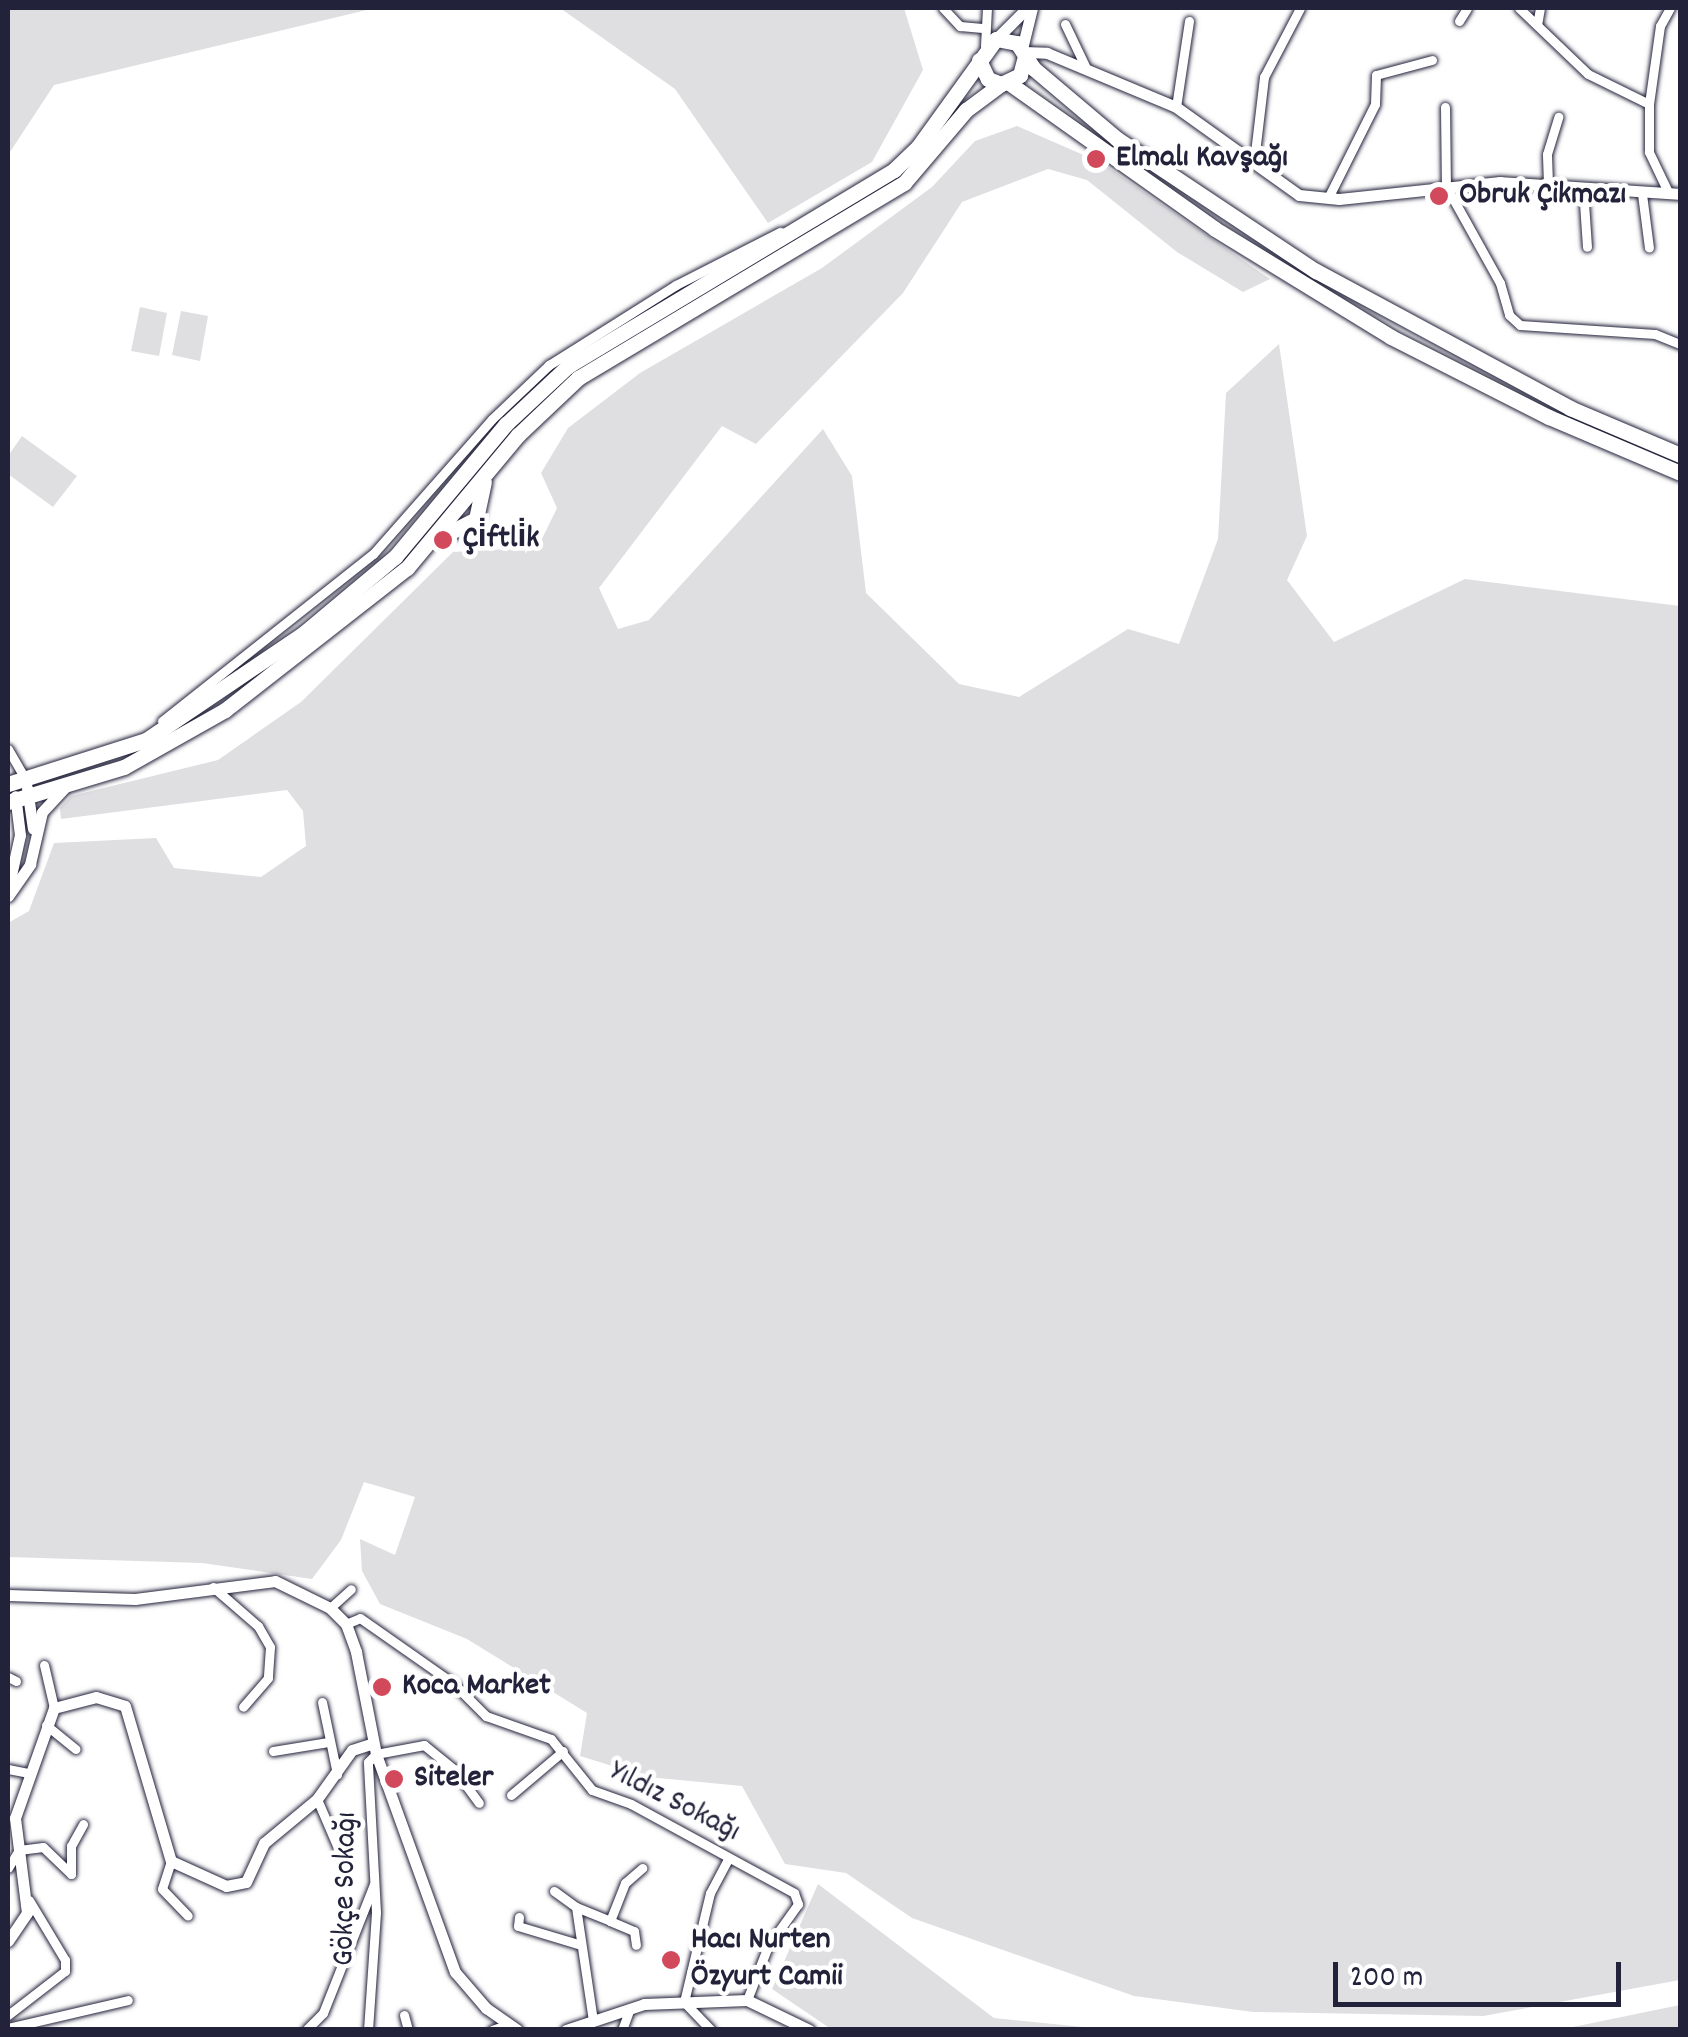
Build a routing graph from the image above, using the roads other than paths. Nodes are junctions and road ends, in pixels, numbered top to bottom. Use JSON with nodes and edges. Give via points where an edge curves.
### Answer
{"nodes":[{"id":1,"x":943,"y":8,"type":"edge"},
{"id":2,"x":987,"y":8,"type":"edge"},
{"id":3,"x":1030,"y":8,"type":"edge"},
{"id":4,"x":1300,"y":8,"type":"edge"},
{"id":5,"x":1468,"y":8,"type":"edge"},
{"id":6,"x":1519,"y":8,"type":"edge"},
{"id":7,"x":1540,"y":8,"type":"edge"},
{"id":8,"x":1670,"y":8,"type":"edge"},
{"id":9,"x":1189,"y":20,"type":"dead end"},
{"id":10,"x":1460,"y":21,"type":"dead end"},
{"id":11,"x":1065,"y":24,"type":"dead end"},
{"id":12,"x":1538,"y":25,"type":"junction"},
{"id":13,"x":986,"y":43,"type":"junction"},
{"id":14,"x":1023,"y":52,"type":"junction"},
{"id":15,"x":1432,"y":60,"type":"dead end"},
{"id":16,"x":1087,"y":71,"type":"junction"},
{"id":17,"x":1005,"y":83,"type":"junction"},
{"id":18,"x":1649,"y":104,"type":"junction"},
{"id":19,"x":1176,"y":107,"type":"junction"},
{"id":20,"x":1445,"y":107,"type":"dead end"},
{"id":21,"x":1558,"y":117,"type":"dead end"},
{"id":22,"x":1254,"y":161,"type":"junction"},
{"id":23,"x":1548,"y":184,"type":"junction"},
{"id":24,"x":1446,"y":186,"type":"junction"},
{"id":25,"x":1583,"y":188,"type":"junction"},
{"id":26,"x":1642,"y":194,"type":"junction"},
{"id":27,"x":1675,"y":194,"type":"edge"},
{"id":28,"x":1328,"y":198,"type":"junction"},
{"id":29,"x":1587,"y":247,"type":"dead end"},
{"id":30,"x":1649,"y":248,"type":"dead end"},
{"id":31,"x":1680,"y":344,"type":"edge"},
{"id":32,"x":1680,"y":455,"type":"edge"},
{"id":33,"x":1680,"y":474,"type":"edge"},
{"id":34,"x":8,"y":749,"type":"edge"},
{"id":35,"x":73,"y":782,"type":"junction"},
{"id":36,"x":17,"y":792,"type":"edge"},
{"id":37,"x":8,"y":820,"type":"edge"},
{"id":38,"x":20,"y":835,"type":"junction"},
{"id":39,"x":34,"y":838,"type":"junction"},
{"id":40,"x":8,"y":892,"type":"edge"},
{"id":41,"x":213,"y":1587,"type":"junction"},
{"id":42,"x":351,"y":1589,"type":"dead end"},
{"id":43,"x":8,"y":1595,"type":"edge"},
{"id":44,"x":330,"y":1608,"type":"junction"},
{"id":45,"x":346,"y":1624,"type":"junction"},
{"id":46,"x":44,"y":1664,"type":"dead end"},
{"id":47,"x":322,"y":1702,"type":"dead end"},
{"id":48,"x":242,"y":1706,"type":"dead end"},
{"id":49,"x":54,"y":1708,"type":"junction"},
{"id":50,"x":46,"y":1725,"type":"junction"},
{"id":51,"x":328,"y":1742,"type":"junction"},
{"id":52,"x":374,"y":1749,"type":"junction"},
{"id":53,"x":76,"y":1750,"type":"dead end"},
{"id":54,"x":273,"y":1751,"type":"dead end"},
{"id":55,"x":563,"y":1752,"type":"junction"},
{"id":56,"x":8,"y":1769,"type":"edge"},
{"id":57,"x":28,"y":1773,"type":"junction"},
{"id":58,"x":337,"y":1774,"type":"junction"},
{"id":59,"x":511,"y":1795,"type":"dead end"},
{"id":60,"x":317,"y":1799,"type":"junction"},
{"id":61,"x":479,"y":1803,"type":"dead end"},
{"id":62,"x":84,"y":1824,"type":"dead end"},
{"id":63,"x":20,"y":1850,"type":"junction"},
{"id":64,"x":341,"y":1856,"type":"dead end"},
{"id":65,"x":728,"y":1859,"type":"junction"},
{"id":66,"x":171,"y":1861,"type":"junction"},
{"id":67,"x":8,"y":1868,"type":"edge"},
{"id":68,"x":642,"y":1868,"type":"dead end"},
{"id":69,"x":376,"y":1876,"type":"junction"},
{"id":70,"x":554,"y":1891,"type":"dead end"},
{"id":71,"x":27,"y":1893,"type":"junction"},
{"id":72,"x":576,"y":1908,"type":"junction"},
{"id":73,"x":188,"y":1916,"type":"dead end"},
{"id":74,"x":520,"y":1917,"type":"dead end"},
{"id":75,"x":610,"y":1921,"type":"junction"},
{"id":76,"x":8,"y":1942,"type":"edge"},
{"id":77,"x":578,"y":1944,"type":"junction"},
{"id":78,"x":636,"y":1945,"type":"dead end"},
{"id":79,"x":128,"y":2000,"type":"dead end"},
{"id":80,"x":747,"y":2000,"type":"junction"},
{"id":81,"x":684,"y":2002,"type":"junction"},
{"id":82,"x":630,"y":2008,"type":"junction"},
{"id":83,"x":8,"y":2015,"type":"edge"},
{"id":84,"x":404,"y":2015,"type":"dead end"},
{"id":85,"x":593,"y":2020,"type":"junction"},
{"id":86,"x":706,"y":2027,"type":"edge"},
{"id":87,"x":8,"y":2028,"type":"edge"},
{"id":88,"x":505,"y":2028,"type":"edge"},
{"id":89,"x":306,"y":2030,"type":"edge"},
{"id":90,"x":368,"y":2030,"type":"edge"},
{"id":91,"x":408,"y":2030,"type":"edge"},
{"id":92,"x":566,"y":2030,"type":"edge"},
{"id":93,"x":622,"y":2030,"type":"edge"},
{"id":94,"x":809,"y":2030,"type":"edge"}],
"edges":[{"from":1,"to":13,"type":"street"},
{"from":2,"to":13,"type":"street"},
{"from":3,"to":13,"type":"street"},
{"from":3,"to":14,"type":"street"},
{"from":4,"to":22,"type":"street","via":[[1264,77]]},
{"from":5,"to":10,"type":"street"},
{"from":6,"to":12,"type":"street"},
{"from":7,"to":12,"type":"street"},
{"from":8,"to":18,"type":"street","via":[[1660,26]]},
{"from":9,"to":19,"type":"street"},
{"from":11,"to":16,"type":"street"},
{"from":12,"to":18,"type":"street","via":[[1588,74]]},
{"from":13,"to":14,"type":"highway"},
{"from":13,"to":17,"type":"highway","via":[[983,74]]},
{"from":13,"to":36,"type":"highway","via":[[918,147],[894,170],[568,366],[506,424],[395,557],[181,722]]},
{"from":14,"to":16,"type":"street","via":[[1036,49]]},
{"from":14,"to":17,"type":"highway","via":[[1020,76]]},
{"from":14,"to":32,"type":"highway","via":[[1117,138],[1316,271],[1570,408]]},
{"from":15,"to":28,"type":"street","via":[[1376,75],[1374,104]]},
{"from":16,"to":19,"type":"street"},
{"from":17,"to":33,"type":"highway","via":[[1215,229],[1391,337],[1549,418]]},
{"from":17,"to":35,"type":"highway","via":[[966,110],[904,183],[578,378],[365,606],[189,736],[124,768]]},
{"from":18,"to":27,"type":"street","via":[[1650,152]]},
{"from":19,"to":22,"type":"street"},
{"from":20,"to":24,"type":"street"},
{"from":21,"to":23,"type":"street","via":[[1547,154]]},
{"from":22,"to":28,"type":"street","via":[[1299,195]]},
{"from":23,"to":24,"type":"street"},
{"from":23,"to":25,"type":"street"},
{"from":24,"to":28,"type":"street"},
{"from":24,"to":31,"type":"street","via":[[1520,325],[1655,334]]},
{"from":25,"to":26,"type":"street"},
{"from":25,"to":29,"type":"street"},
{"from":26,"to":27,"type":"street"},
{"from":26,"to":30,"type":"street"},
{"from":34,"to":36,"type":"street"},
{"from":35,"to":36,"type":"highway"},
{"from":35,"to":39,"type":"street","via":[[42,812]]},
{"from":36,"to":38,"type":"street"},
{"from":36,"to":39,"type":"street"},
{"from":37,"to":38,"type":"street"},
{"from":38,"to":40,"type":"street"},
{"from":39,"to":40,"type":"street","via":[[30,864]]},
{"from":41,"to":43,"type":"street","via":[[136,1598]]},
{"from":41,"to":44,"type":"street","via":[[275,1581]]},
{"from":41,"to":48,"type":"street","via":[[258,1626],[270,1646],[268,1678]]},
{"from":42,"to":44,"type":"street"},
{"from":44,"to":45,"type":"street"},
{"from":45,"to":52,"type":"street"},
{"from":45,"to":55,"type":"street","name":"Yıldız Sokağı","via":[[360,1618],[486,1716],[551,1739]]},
{"from":46,"to":49,"type":"street"},
{"from":47,"to":51,"type":"street"},
{"from":49,"to":50,"type":"street"},
{"from":49,"to":66,"type":"street","via":[[96,1697],[125,1706]]},
{"from":50,"to":53,"type":"street"},
{"from":50,"to":57,"type":"street"},
{"from":51,"to":54,"type":"street"},
{"from":51,"to":58,"type":"street"},
{"from":52,"to":58,"type":"street","via":[[352,1750]]},
{"from":52,"to":61,"type":"street","via":[[424,1744]]},
{"from":52,"to":69,"type":"street","name":"Gökçe Sokağı","via":[[368,1770]]},
{"from":52,"to":88,"type":"street","via":[[455,1972]]},
{"from":55,"to":59,"type":"street"},
{"from":55,"to":65,"type":"street","name":"Yıldız Sokağı","via":[[592,1790],[631,1804]]},
{"from":56,"to":57,"type":"street"},
{"from":57,"to":63,"type":"street","via":[[15,1818]]},
{"from":58,"to":60,"type":"street"},
{"from":60,"to":64,"type":"street"},
{"from":60,"to":66,"type":"street","via":[[264,1842],[246,1882],[226,1886]]},
{"from":62,"to":63,"type":"street","via":[[71,1846],[71,1874],[44,1848]]},
{"from":63,"to":67,"type":"street"},
{"from":63,"to":71,"type":"street"},
{"from":65,"to":80,"type":"street","name":"Yıldız Sokağı","via":[[798,1899],[768,1946]]},
{"from":65,"to":81,"type":"street","via":[[710,1893]]},
{"from":66,"to":73,"type":"street","via":[[162,1888]]},
{"from":68,"to":75,"type":"street","via":[[625,1883]]},
{"from":69,"to":89,"type":"street","via":[[339,1978],[323,2013]]},
{"from":69,"to":90,"type":"street","name":"Gökçe Sokağı"},
{"from":70,"to":72,"type":"street"},
{"from":71,"to":76,"type":"street","via":[[24,1925]]},
{"from":71,"to":83,"type":"street","via":[[66,1965]]},
{"from":72,"to":75,"type":"street"},
{"from":72,"to":77,"type":"street"},
{"from":74,"to":77,"type":"street","via":[[518,1926]]},
{"from":75,"to":78,"type":"street","via":[[634,1930]]},
{"from":77,"to":85,"type":"street"},
{"from":79,"to":87,"type":"street"},
{"from":80,"to":81,"type":"street"},
{"from":80,"to":94,"type":"street"},
{"from":81,"to":82,"type":"street"},
{"from":81,"to":86,"type":"street"},
{"from":82,"to":85,"type":"street"},
{"from":82,"to":93,"type":"street"},
{"from":84,"to":91,"type":"street"},
{"from":85,"to":92,"type":"street"}]}
